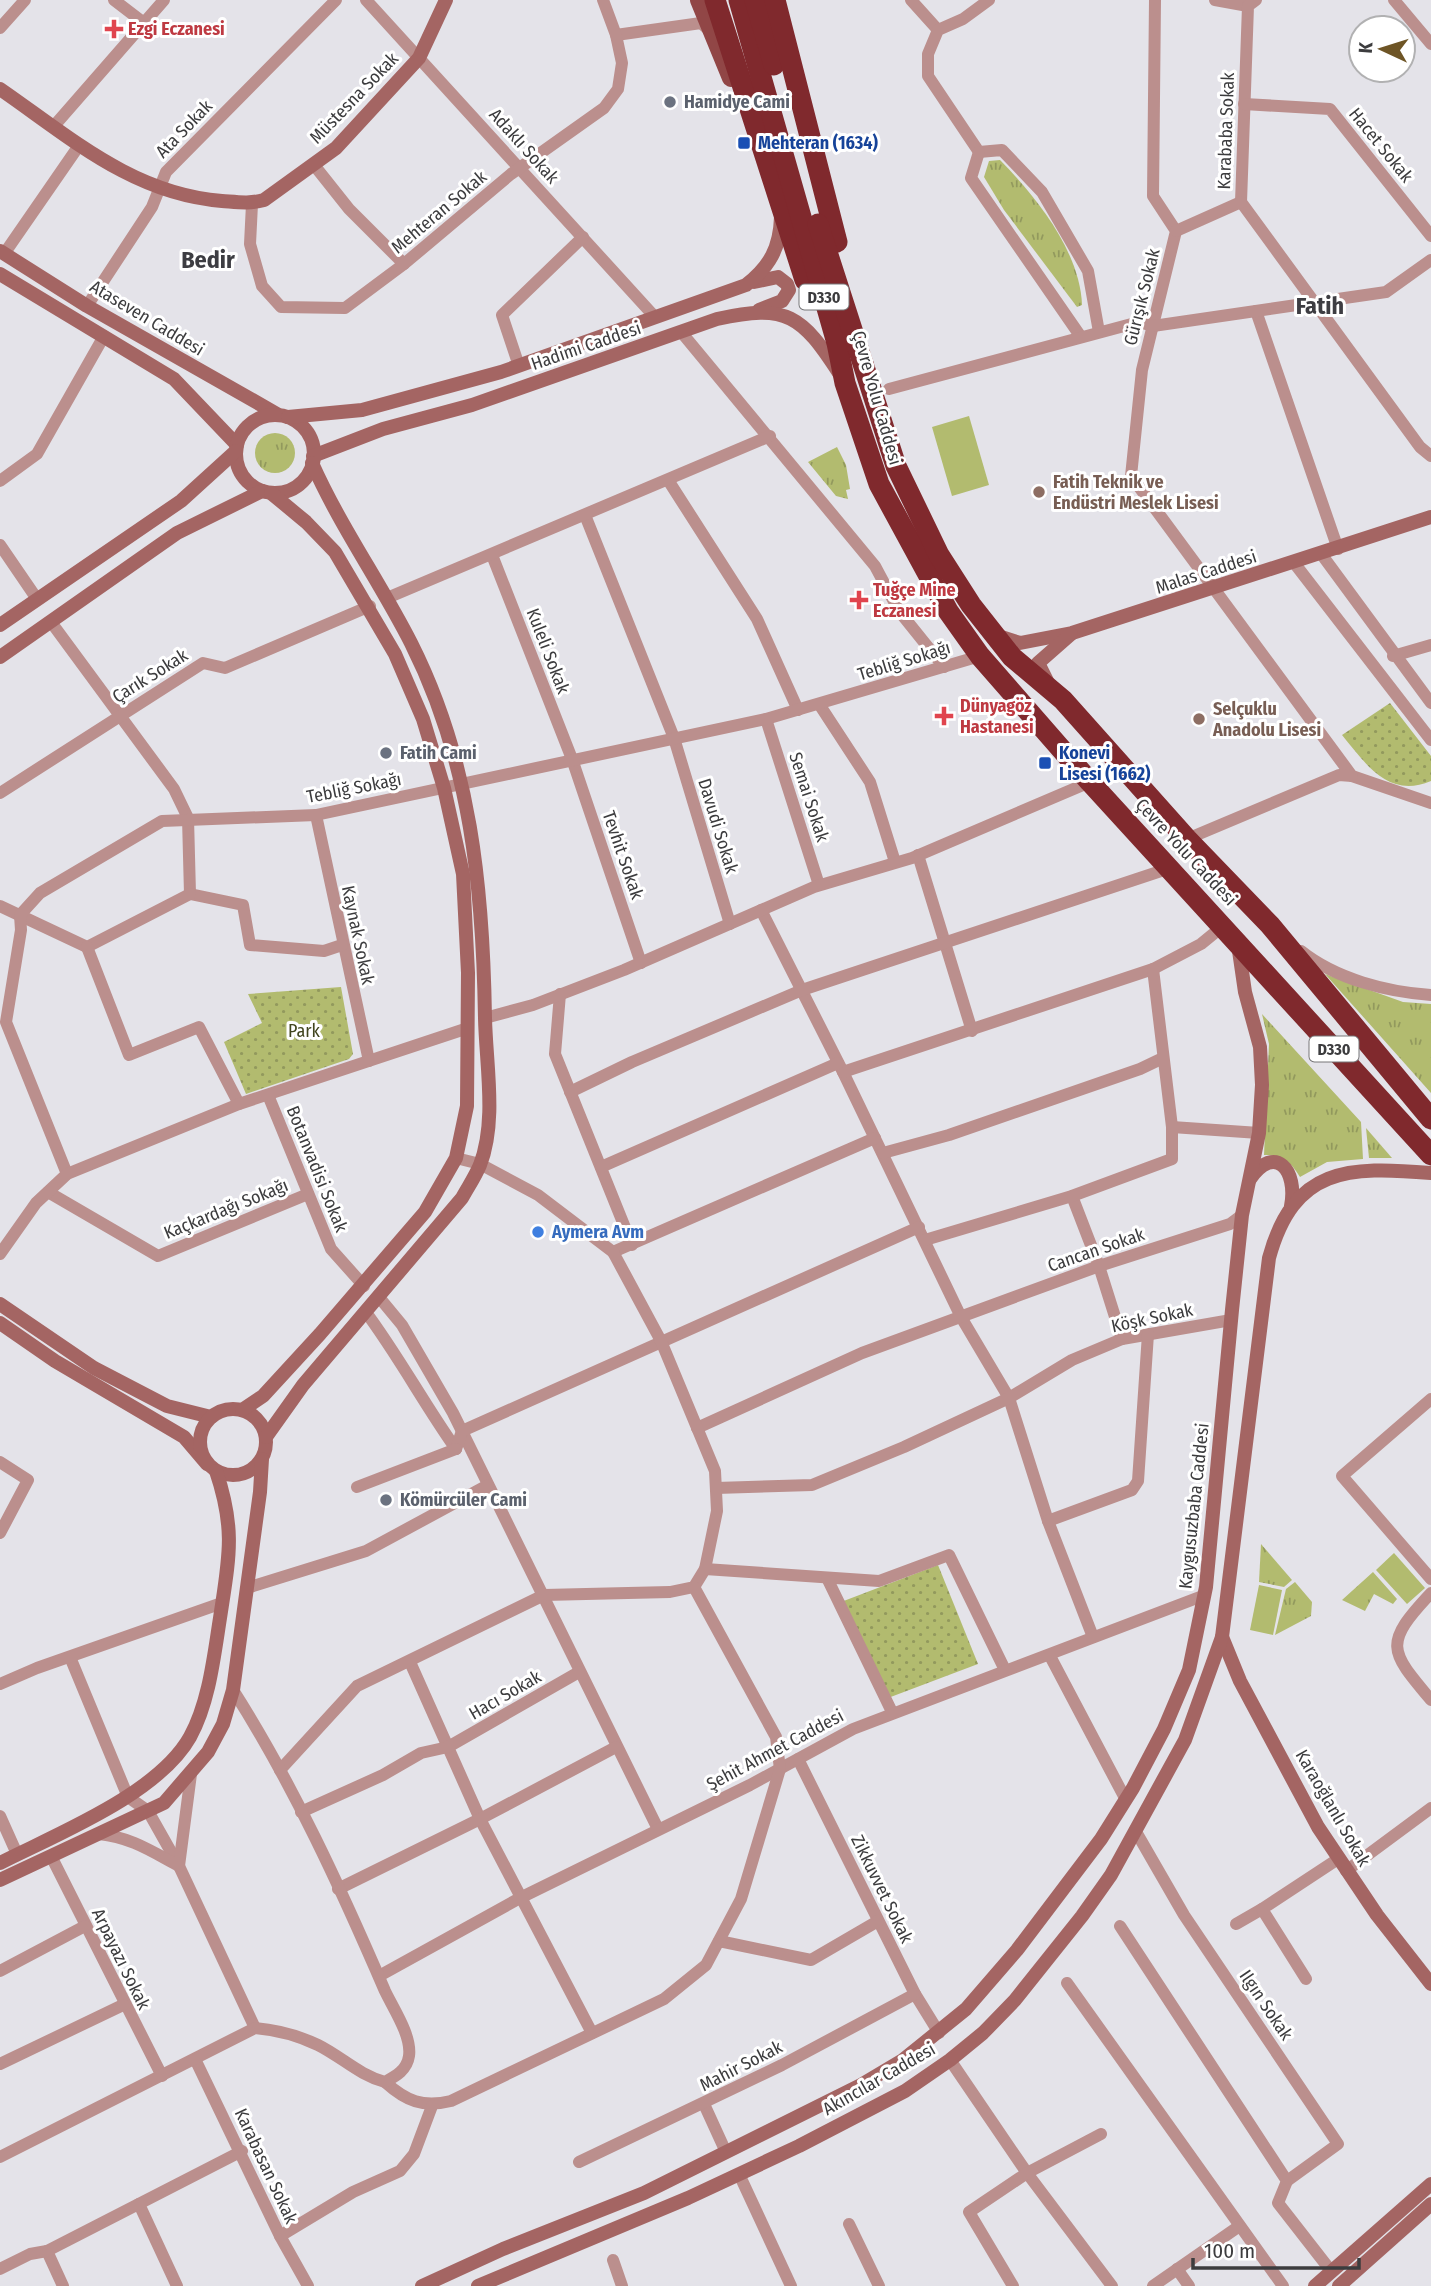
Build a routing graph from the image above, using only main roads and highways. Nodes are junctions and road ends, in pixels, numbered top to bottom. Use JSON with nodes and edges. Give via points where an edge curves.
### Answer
{"nodes":[{"id":1,"x":446,"y":0,"type":"edge"},
{"id":2,"x":699,"y":0,"type":"edge"},
{"id":3,"x":715,"y":0,"type":"edge"},
{"id":4,"x":723,"y":0,"type":"edge"},
{"id":5,"x":739,"y":0,"type":"edge"},
{"id":6,"x":755,"y":0,"type":"edge"},
{"id":7,"x":775,"y":0,"type":"edge"},
{"id":8,"x":786,"y":0,"type":"edge"},
{"id":9,"x":720,"y":33,"type":"junction"},
{"id":10,"x":786,"y":43,"type":"junction"},
{"id":11,"x":0,"y":89,"type":"edge"},
{"id":12,"x":780,"y":205,"type":"junction"},
{"id":13,"x":807,"y":211,"type":"junction"},
{"id":14,"x":2,"y":252,"type":"edge"},
{"id":15,"x":0,"y":274,"type":"edge"},
{"id":16,"x":746,"y":285,"type":"junction"},
{"id":17,"x":755,"y":311,"type":"junction"},
{"id":18,"x":866,"y":374,"type":"junction"},
{"id":19,"x":845,"y":383,"type":"junction"},
{"id":20,"x":282,"y":416,"type":"junction"},
{"id":21,"x":236,"y":448,"type":"junction"},
{"id":22,"x":313,"y":460,"type":"junction"},
{"id":23,"x":267,"y":492,"type":"junction"},
{"id":24,"x":1431,"y":517,"type":"edge"},
{"id":25,"x":0,"y":625,"type":"edge"},
{"id":26,"x":991,"y":632,"type":"junction"},
{"id":27,"x":1072,"y":634,"type":"junction"},
{"id":28,"x":0,"y":657,"type":"edge"},
{"id":29,"x":1063,"y":700,"type":"junction"},
{"id":30,"x":1237,"y":943,"type":"junction"},
{"id":31,"x":1431,"y":1119,"type":"edge"},
{"id":32,"x":1431,"y":1155,"type":"edge"},
{"id":33,"x":1431,"y":1173,"type":"edge"},
{"id":34,"x":1248,"y":1182,"type":"junction"},
{"id":35,"x":1291,"y":1207,"type":"junction"},
{"id":36,"x":0,"y":1304,"type":"edge"},
{"id":37,"x":0,"y":1323,"type":"edge"},
{"id":38,"x":242,"y":1410,"type":"junction"},
{"id":39,"x":211,"y":1417,"type":"junction"},
{"id":40,"x":266,"y":1437,"type":"junction"},
{"id":41,"x":262,"y":1459,"type":"junction"},
{"id":42,"x":212,"y":1467,"type":"junction"},
{"id":43,"x":1222,"y":1637,"type":"junction"},
{"id":44,"x":0,"y":1863,"type":"edge"},
{"id":45,"x":0,"y":1880,"type":"edge"},
{"id":46,"x":1431,"y":1984,"type":"edge"},
{"id":47,"x":966,"y":2009,"type":"joint"},
{"id":48,"x":1431,"y":2184,"type":"edge"},
{"id":49,"x":1431,"y":2204,"type":"edge"},
{"id":50,"x":422,"y":2286,"type":"edge"},
{"id":51,"x":478,"y":2286,"type":"edge"},
{"id":52,"x":1315,"y":2286,"type":"edge"},
{"id":53,"x":1339,"y":2286,"type":"edge"}],
"edges":[{"from":1,"to":11,"type":"main road","name":"Müstesna Sokak","via":[[419,58],[336,148],[252,204],[198,199],[158,189],[78,147]]},
{"from":2,"to":9,"type":"main road"},
{"from":3,"to":9,"type":"highway"},
{"from":4,"to":9,"type":"highway"},
{"from":5,"to":13,"type":"highway","number":"D330"},
{"from":6,"to":13,"type":"highway","number":"D330"},
{"from":7,"to":10,"type":"highway"},
{"from":8,"to":10,"type":"highway"},
{"from":9,"to":12,"type":"highway"},
{"from":10,"to":18,"type":"highway","via":[[851,294]]},
{"from":12,"to":16,"type":"main road","name":"Hadimi Caddesi","via":[[780,231],[771,261]]},
{"from":12,"to":19,"type":"highway","via":[[822,333]]},
{"from":13,"to":18,"type":"highway","name":"Çevre Yolu Caddesi","number":"D330"},
{"from":13,"to":19,"type":"highway","name":"Çevre Yolu Caddesi","number":"D330"},
{"from":14,"to":20,"type":"main road","name":"Ataseven Caddesi","via":[[87,306]]},
{"from":15,"to":21,"type":"main road","via":[[174,379]]},
{"from":16,"to":17,"type":"main road","via":[[772,276],[787,284],[788,294],[782,301]]},
{"from":16,"to":20,"type":"main road","name":"Hadimi Caddesi","via":[[519,366],[362,410]]},
{"from":17,"to":19,"type":"main road","name":"Hadimi Caddesi","via":[[804,325]]},
{"from":17,"to":22,"type":"main road","name":"Hadimi Caddesi","via":[[717,319],[472,405],[383,429]]},
{"from":18,"to":26,"type":"highway","name":"Çevre Yolu Caddesi","number":"D330","via":[[911,500],[939,555]]},
{"from":19,"to":30,"type":"highway","name":"Çevre Yolu Caddesi","number":"D330","via":[[879,484],[948,611],[980,656]]},
{"from":20,"to":21,"type":"main road","via":[[256,419]]},
{"from":20,"to":22,"type":"main road","via":[[306,431]]},
{"from":21,"to":23,"type":"main road","via":[[242,475]]},
{"from":21,"to":25,"type":"main road","via":[[181,501]]},
{"from":22,"to":23,"type":"main road","via":[[301,482],[291,489]]},
{"from":22,"to":40,"type":"main road","via":[[348,537],[413,646],[463,783],[483,916],[488,1120],[480,1164],[462,1198],[303,1385]]},
{"from":23,"to":28,"type":"main road","via":[[177,534]]},
{"from":23,"to":38,"type":"main road","via":[[335,552],[370,606],[424,719],[463,874],[467,1106],[456,1158],[425,1212],[364,1286],[262,1396]]},
{"from":24,"to":27,"type":"main road","name":"Malas Caddesi"},
{"from":26,"to":27,"type":"main road","name":"Malas Caddesi","via":[[1020,643]]},
{"from":26,"to":29,"type":"highway","name":"Çevre Yolu Caddesi","number":"D330","via":[[1012,657]]},
{"from":27,"to":29,"type":"main road","via":[[1038,663],[1041,675]]},
{"from":29,"to":31,"type":"highway","name":"Çevre Yolu Caddesi","number":"D330","via":[[1270,925]]},
{"from":30,"to":32,"type":"highway","name":"Çevre Yolu Caddesi","number":"D330"},
{"from":30,"to":34,"type":"main road","name":"Kaygusuzbaba Caddesi","via":[[1260,1047],[1259,1133]]},
{"from":33,"to":35,"type":"main road","via":[[1371,1169],[1340,1174],[1298,1198]]},
{"from":34,"to":35,"type":"main road","via":[[1257,1169],[1269,1163],[1283,1165],[1292,1175]]},
{"from":34,"to":47,"type":"main road","name":"Kaygusuzbaba Caddesi","via":[[1205,1595],[1189,1670],[1164,1728],[1101,1839]]},
{"from":35,"to":43,"type":"main road","via":[[1269,1258]]},
{"from":36,"to":39,"type":"main road","via":[[94,1368],[167,1406]]},
{"from":37,"to":42,"type":"main road","via":[[184,1437]]},
{"from":38,"to":39,"type":"main road"},
{"from":38,"to":40,"type":"main road","via":[[258,1420]]},
{"from":39,"to":42,"type":"main road","via":[[204,1425],[200,1445]]},
{"from":40,"to":41,"type":"main road"},
{"from":41,"to":42,"type":"main road","via":[[236,1476]]},
{"from":41,"to":45,"type":"main road","via":[[233,1690],[223,1724],[191,1774],[164,1803]]},
{"from":42,"to":44,"type":"main road","via":[[228,1508],[230,1556],[206,1693],[190,1737],[172,1760],[128,1797]]},
{"from":43,"to":46,"type":"main road","name":"Karaoğlanlı Sokak","via":[[1240,1681],[1342,1865]]},
{"from":43,"to":51,"type":"main road","name":"Akıncılar Caddesi","via":[[1185,1740],[1111,1875],[1007,2008],[950,2060],[869,2111],[738,2174]]},
{"from":47,"to":50,"type":"main road","name":"Akıncılar Caddesi","via":[[903,2060],[861,2085],[644,2193]]},
{"from":48,"to":52,"type":"main road"},
{"from":49,"to":53,"type":"main road"}]}
